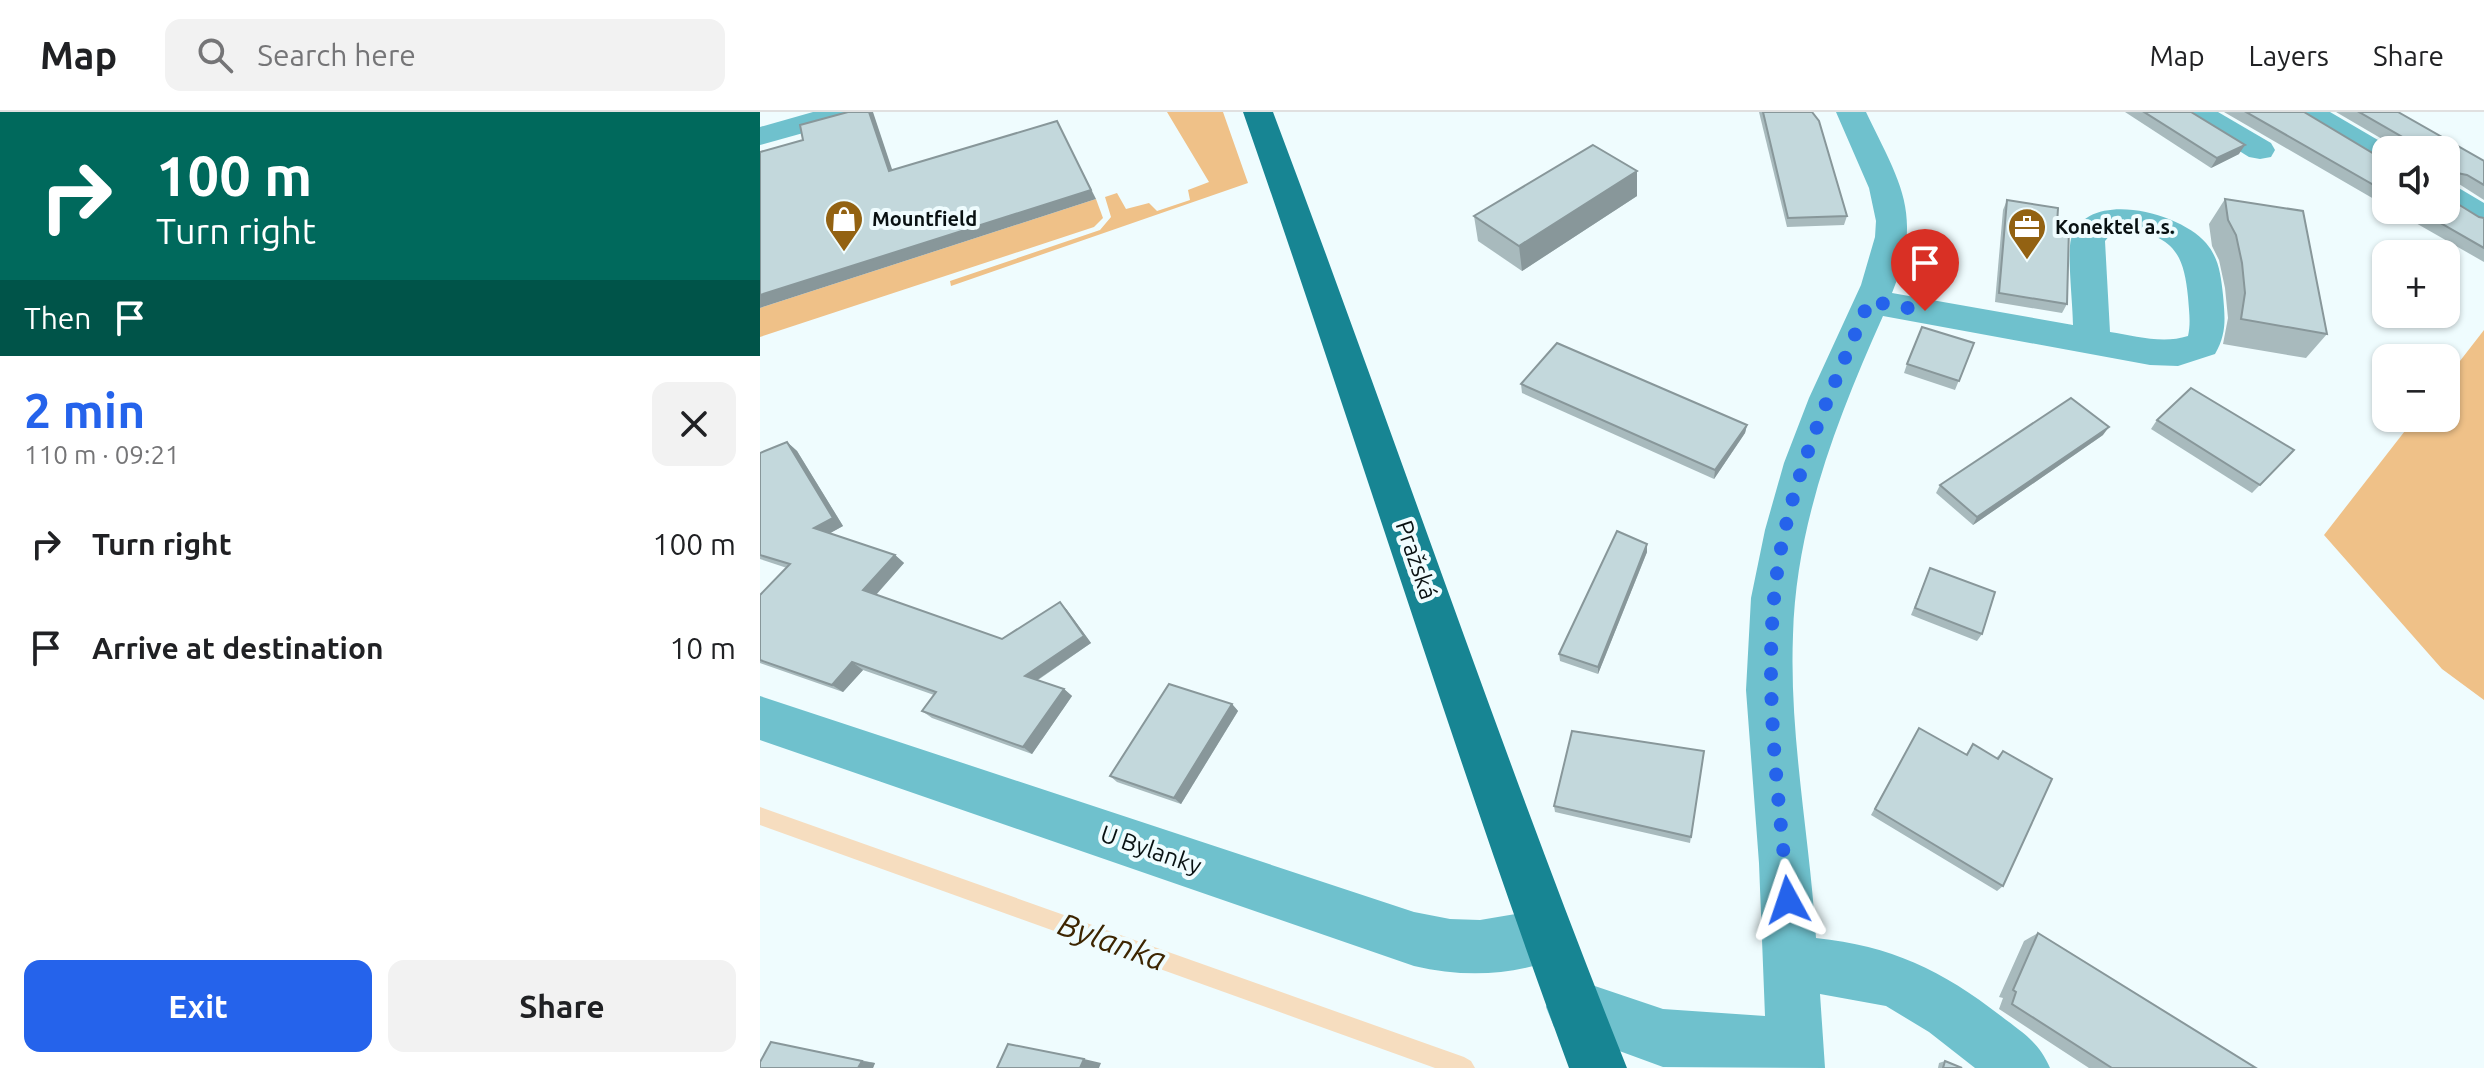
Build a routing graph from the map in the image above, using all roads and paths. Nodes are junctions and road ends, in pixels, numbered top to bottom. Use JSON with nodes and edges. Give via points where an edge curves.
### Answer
{"nodes":[{"id":1,"x":846,"y":112,"type":"edge"},
{"id":2,"x":1258,"y":112,"type":"edge"},
{"id":3,"x":1851,"y":112,"type":"edge"},
{"id":4,"x":2197,"y":112,"type":"edge"},
{"id":5,"x":2309,"y":112,"type":"edge"},
{"id":6,"x":760,"y":136,"type":"edge"},
{"id":7,"x":2260,"y":150,"type":"dead end"},
{"id":8,"x":2372,"y":150,"type":"edge"},
{"id":9,"x":2460,"y":202,"type":"edge"},
{"id":10,"x":2484,"y":217,"type":"edge"},
{"id":11,"x":1869,"y":301,"type":"junction"},
{"id":12,"x":2092,"y":341,"type":"dead end"},
{"id":13,"x":760,"y":718,"type":"edge"},
{"id":14,"x":1546,"y":936,"type":"junction"},
{"id":15,"x":1793,"y":963,"type":"junction"},
{"id":16,"x":1586,"y":1037,"type":"edge"},
{"id":17,"x":1796,"y":1057,"type":"edge"},
{"id":18,"x":2021,"y":1068,"type":"edge"}],
"edges":[{"from":1,"to":6,"type":"street"},
{"from":2,"to":14,"type":"main road","name":"Pražská"},
{"from":3,"to":11,"type":"street","name":"Pražská","via":[[1892,215],[1892,238]]},
{"from":4,"to":7,"type":"street"},
{"from":5,"to":8,"type":"street"},
{"from":9,"to":10,"type":"street"},
{"from":11,"to":12,"type":"street"},
{"from":11,"to":15,"type":"street","name":"Pražská","via":[[1813,433],[1793,498],[1770,634]]},
{"from":13,"to":14,"type":"street","name":"U Bylanky","via":[[1414,939],[1474,950]]},
{"from":14,"to":16,"type":"main road","name":"Pražská"},
{"from":15,"to":17,"type":"street","name":"Pražská"},
{"from":15,"to":18,"type":"street","via":[[1860,971],[1903,985]]},
{"from":16,"to":17,"type":"street","name":"Pražská","via":[[1663,1038]]}]}
